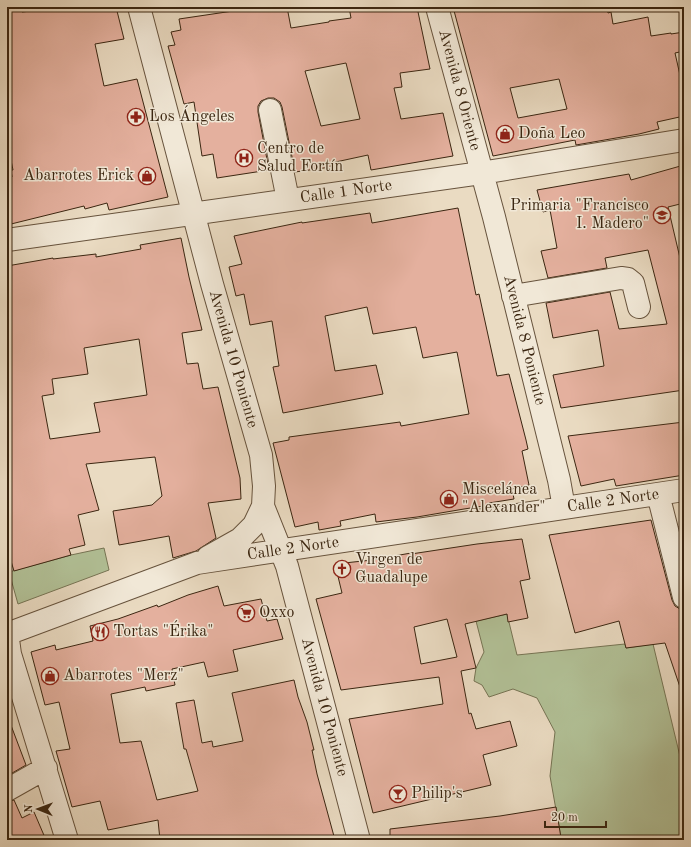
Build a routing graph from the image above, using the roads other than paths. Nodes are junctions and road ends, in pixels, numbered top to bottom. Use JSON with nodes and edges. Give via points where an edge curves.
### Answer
{"nodes":[{"id":1,"x":138,"y":7,"type":"edge"},
{"id":2,"x":437,"y":7,"type":"edge"},
{"id":3,"x":270,"y":110,"type":"dead end"},
{"id":4,"x":684,"y":140,"type":"edge"},
{"id":5,"x":481,"y":173,"type":"junction"},
{"id":6,"x":288,"y":200,"type":"junction"},
{"id":7,"x":193,"y":214,"type":"junction"},
{"id":8,"x":7,"y":240,"type":"edge"},
{"id":9,"x":513,"y":296,"type":"junction"},
{"id":10,"x":639,"y":307,"type":"dead end"},
{"id":11,"x":684,"y":490,"type":"edge"},
{"id":12,"x":658,"y":494,"type":"junction"},
{"id":13,"x":263,"y":506,"type":"junction"},
{"id":14,"x":564,"y":508,"type":"junction"},
{"id":15,"x":281,"y":551,"type":"junction"},
{"id":16,"x":197,"y":563,"type":"junction"},
{"id":17,"x":684,"y":597,"type":"edge"},
{"id":18,"x":7,"y":633,"type":"edge"},
{"id":19,"x":46,"y":768,"type":"junction"},
{"id":20,"x":7,"y":790,"type":"edge"},
{"id":21,"x":68,"y":840,"type":"edge"},
{"id":22,"x":359,"y":840,"type":"edge"}],
"edges":[{"from":1,"to":7,"type":"street","name":"Avenida 10 Poniente"},
{"from":2,"to":5,"type":"street","name":"Avenida 8 Oriente"},
{"from":3,"to":6,"type":"street"},
{"from":4,"to":5,"type":"street","name":"Calle 1 Norte"},
{"from":5,"to":6,"type":"street","name":"Calle 1 Norte"},
{"from":5,"to":9,"type":"street","name":"Avenida 8 Poniente"},
{"from":6,"to":7,"type":"street","name":"Calle 1 Norte"},
{"from":7,"to":8,"type":"street","name":"Calle 1 Norte"},
{"from":7,"to":13,"type":"street","name":"Avenida 10 Poniente","via":[[261,455]]},
{"from":9,"to":10,"type":"street","via":[[621,278],[633,283]]},
{"from":9,"to":14,"type":"street","name":"Avenida 8 Poniente"},
{"from":11,"to":12,"type":"street","name":"Calle 2 Norte"},
{"from":12,"to":14,"type":"street","name":"Calle 2 Norte"},
{"from":12,"to":17,"type":"street"},
{"from":13,"to":15,"type":"street","name":"Avenida 10 Poniente"},
{"from":13,"to":16,"type":"street","name":"Avenida 10 Poniente","via":[[254,524],[240,539]]},
{"from":14,"to":15,"type":"street","name":"Calle 2 Norte"},
{"from":15,"to":16,"type":"street","name":"Calle 2 Norte"},
{"from":15,"to":22,"type":"street","name":"Avenida 10 Poniente"},
{"from":16,"to":18,"type":"street","name":"Calle 2 Norte"},
{"from":18,"to":19,"type":"street","via":[[10,654]]},
{"from":19,"to":20,"type":"street"},
{"from":19,"to":21,"type":"street"}]}
